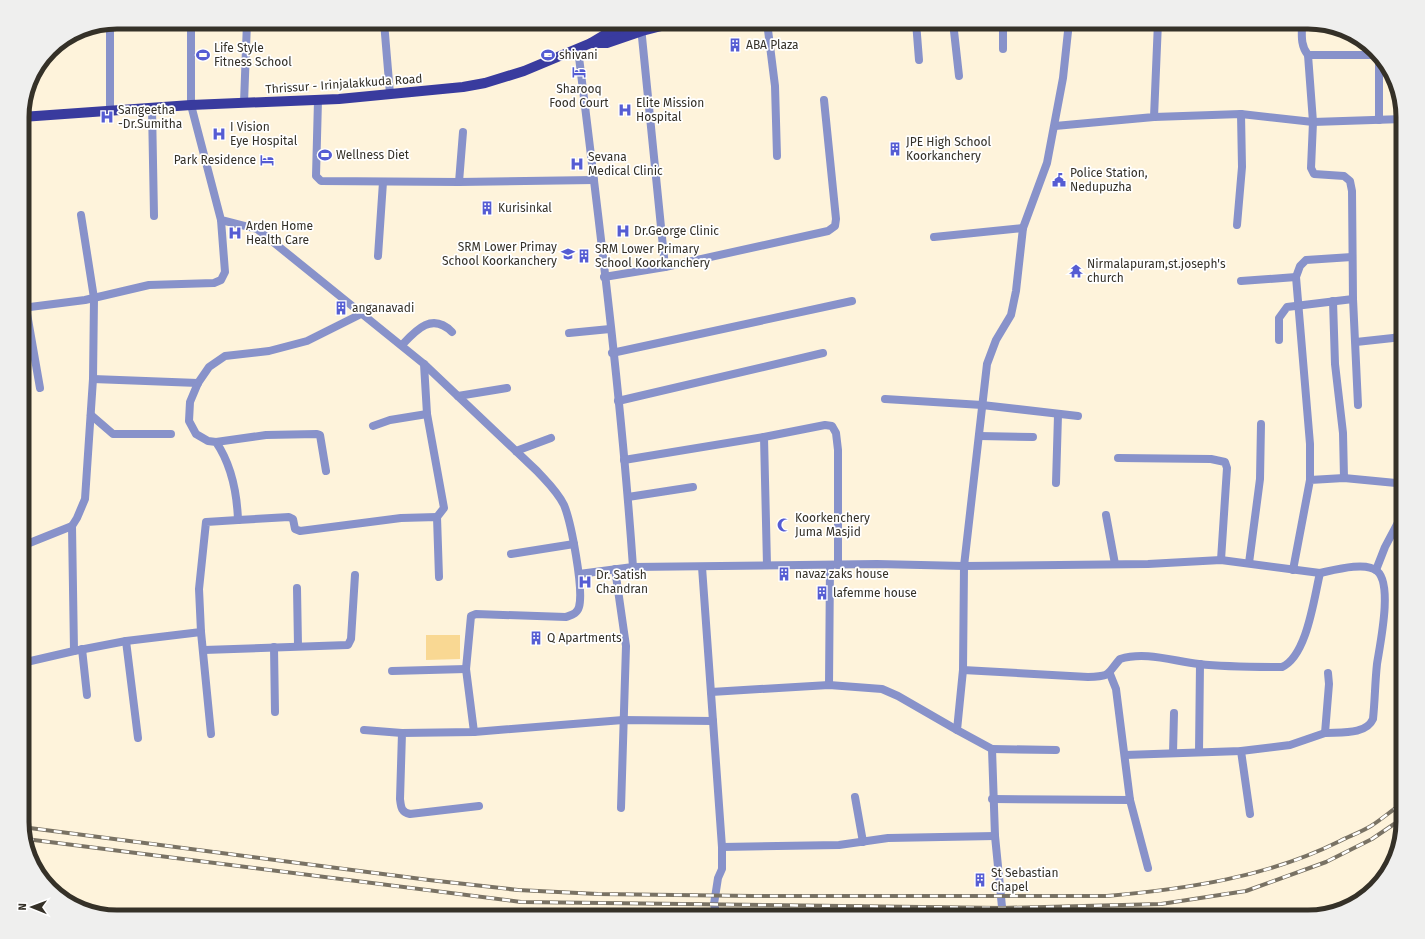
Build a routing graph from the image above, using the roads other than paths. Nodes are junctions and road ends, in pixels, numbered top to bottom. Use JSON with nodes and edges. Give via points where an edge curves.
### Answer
{"nodes":[{"id":1,"x":110,"y":29,"type":"edge"},
{"id":2,"x":191,"y":29,"type":"edge"},
{"id":3,"x":247,"y":29,"type":"edge"},
{"id":4,"x":385,"y":29,"type":"edge"},
{"id":5,"x":623,"y":29,"type":"edge"},
{"id":6,"x":641,"y":29,"type":"edge"},
{"id":7,"x":768,"y":29,"type":"edge"},
{"id":8,"x":917,"y":29,"type":"edge"},
{"id":9,"x":954,"y":29,"type":"edge"},
{"id":10,"x":1003,"y":29,"type":"edge"},
{"id":11,"x":1068,"y":29,"type":"edge"},
{"id":12,"x":1158,"y":29,"type":"edge"},
{"id":13,"x":1302,"y":29,"type":"edge"},
{"id":14,"x":578,"y":49,"type":"junction"},
{"id":15,"x":1003,"y":49,"type":"dead end"},
{"id":16,"x":1308,"y":55,"type":"junction"},
{"id":17,"x":1370,"y":55,"type":"edge"},
{"id":18,"x":919,"y":60,"type":"dead end"},
{"id":19,"x":1379,"y":65,"type":"edge"},
{"id":20,"x":959,"y":76,"type":"dead end"},
{"id":21,"x":390,"y":94,"type":"junction"},
{"id":22,"x":318,"y":100,"type":"junction"},
{"id":23,"x":824,"y":100,"type":"dead end"},
{"id":24,"x":244,"y":103,"type":"junction"},
{"id":25,"x":191,"y":105,"type":"junction"},
{"id":26,"x":152,"y":108,"type":"junction"},
{"id":27,"x":110,"y":110,"type":"junction"},
{"id":28,"x":1241,"y":114,"type":"junction"},
{"id":29,"x":29,"y":116,"type":"edge"},
{"id":30,"x":1154,"y":117,"type":"junction"},
{"id":31,"x":1396,"y":119,"type":"edge"},
{"id":32,"x":1379,"y":120,"type":"junction"},
{"id":33,"x":1313,"y":122,"type":"junction"},
{"id":34,"x":1055,"y":126,"type":"junction"},
{"id":35,"x":463,"y":132,"type":"dead end"},
{"id":36,"x":777,"y":156,"type":"dead end"},
{"id":37,"x":594,"y":180,"type":"junction"},
{"id":38,"x":383,"y":182,"type":"junction"},
{"id":39,"x":460,"y":182,"type":"junction"},
{"id":40,"x":81,"y":215,"type":"dead end"},
{"id":41,"x":154,"y":216,"type":"dead end"},
{"id":42,"x":221,"y":220,"type":"junction"},
{"id":43,"x":1237,"y":225,"type":"dead end"},
{"id":44,"x":1023,"y":228,"type":"junction"},
{"id":45,"x":934,"y":237,"type":"dead end"},
{"id":46,"x":378,"y":256,"type":"dead end"},
{"id":47,"x":1352,"y":258,"type":"junction"},
{"id":48,"x":665,"y":267,"type":"junction"},
{"id":49,"x":1296,"y":277,"type":"junction"},
{"id":50,"x":604,"y":278,"type":"junction"},
{"id":51,"x":1241,"y":281,"type":"dead end"},
{"id":52,"x":94,"y":298,"type":"junction"},
{"id":53,"x":1352,"y":299,"type":"junction"},
{"id":54,"x":852,"y":301,"type":"dead end"},
{"id":55,"x":1333,"y":301,"type":"junction"},
{"id":56,"x":1298,"y":306,"type":"junction"},
{"id":57,"x":29,"y":307,"type":"edge"},
{"id":58,"x":361,"y":314,"type":"junction"},
{"id":59,"x":610,"y":329,"type":"junction"},
{"id":60,"x":452,"y":332,"type":"dead end"},
{"id":61,"x":29,"y":333,"type":"edge"},
{"id":62,"x":569,"y":333,"type":"dead end"},
{"id":63,"x":1396,"y":337,"type":"edge"},
{"id":64,"x":1278,"y":340,"type":"dead end"},
{"id":65,"x":1356,"y":342,"type":"junction"},
{"id":66,"x":402,"y":345,"type":"junction"},
{"id":67,"x":612,"y":353,"type":"junction"},
{"id":68,"x":823,"y":353,"type":"dead end"},
{"id":69,"x":424,"y":364,"type":"junction"},
{"id":70,"x":93,"y":379,"type":"junction"},
{"id":71,"x":198,"y":383,"type":"junction"},
{"id":72,"x":40,"y":388,"type":"dead end"},
{"id":73,"x":508,"y":388,"type":"dead end"},
{"id":74,"x":458,"y":396,"type":"junction"},
{"id":75,"x":885,"y":399,"type":"dead end"},
{"id":76,"x":618,"y":401,"type":"junction"},
{"id":77,"x":982,"y":405,"type":"junction"},
{"id":78,"x":1358,"y":405,"type":"dead end"},
{"id":79,"x":427,"y":414,"type":"junction"},
{"id":80,"x":91,"y":415,"type":"junction"},
{"id":81,"x":1058,"y":415,"type":"junction"},
{"id":82,"x":1078,"y":416,"type":"dead end"},
{"id":83,"x":1261,"y":424,"type":"dead end"},
{"id":84,"x":373,"y":426,"type":"dead end"},
{"id":85,"x":171,"y":434,"type":"dead end"},
{"id":86,"x":979,"y":436,"type":"junction"},
{"id":87,"x":764,"y":437,"type":"junction"},
{"id":88,"x":1033,"y":437,"type":"dead end"},
{"id":89,"x":551,"y":438,"type":"dead end"},
{"id":90,"x":216,"y":442,"type":"junction"},
{"id":91,"x":516,"y":451,"type":"junction"},
{"id":92,"x":1118,"y":458,"type":"dead end"},
{"id":93,"x":624,"y":460,"type":"junction"},
{"id":94,"x":326,"y":471,"type":"dead end"},
{"id":95,"x":1344,"y":478,"type":"junction"},
{"id":96,"x":1310,"y":480,"type":"junction"},
{"id":97,"x":1056,"y":483,"type":"dead end"},
{"id":98,"x":1396,"y":483,"type":"edge"},
{"id":99,"x":693,"y":487,"type":"dead end"},
{"id":100,"x":628,"y":498,"type":"junction"},
{"id":101,"x":1106,"y":515,"type":"dead end"},
{"id":102,"x":437,"y":517,"type":"junction"},
{"id":103,"x":238,"y":520,"type":"junction"},
{"id":104,"x":72,"y":526,"type":"junction"},
{"id":105,"x":1396,"y":527,"type":"edge"},
{"id":106,"x":29,"y":543,"type":"edge"},
{"id":107,"x":574,"y":544,"type":"junction"},
{"id":108,"x":511,"y":554,"type":"dead end"},
{"id":109,"x":1221,"y":560,"type":"junction"},
{"id":110,"x":1248,"y":563,"type":"junction"},
{"id":111,"x":834,"y":564,"type":"junction"},
{"id":112,"x":1115,"y":564,"type":"junction"},
{"id":113,"x":767,"y":565,"type":"junction"},
{"id":114,"x":702,"y":566,"type":"junction"},
{"id":115,"x":964,"y":566,"type":"junction"},
{"id":116,"x":633,"y":567,"type":"junction"},
{"id":117,"x":615,"y":569,"type":"junction"},
{"id":118,"x":1293,"y":570,"type":"junction"},
{"id":119,"x":1376,"y":570,"type":"junction"},
{"id":120,"x":1320,"y":573,"type":"junction"},
{"id":121,"x":579,"y":574,"type":"junction"},
{"id":122,"x":355,"y":575,"type":"dead end"},
{"id":123,"x":439,"y":576,"type":"dead end"},
{"id":124,"x":297,"y":588,"type":"dead end"},
{"id":125,"x":201,"y":632,"type":"junction"},
{"id":126,"x":126,"y":641,"type":"junction"},
{"id":127,"x":298,"y":646,"type":"junction"},
{"id":128,"x":274,"y":647,"type":"junction"},
{"id":129,"x":78,"y":650,"type":"junction"},
{"id":130,"x":204,"y":650,"type":"junction"},
{"id":131,"x":29,"y":662,"type":"edge"},
{"id":132,"x":1200,"y":664,"type":"junction"},
{"id":133,"x":466,"y":669,"type":"junction"},
{"id":134,"x":963,"y":670,"type":"junction"},
{"id":135,"x":392,"y":672,"type":"dead end"},
{"id":136,"x":1328,"y":673,"type":"dead end"},
{"id":137,"x":1110,"y":674,"type":"junction"},
{"id":138,"x":829,"y":685,"type":"junction"},
{"id":139,"x":711,"y":692,"type":"junction"},
{"id":140,"x":87,"y":695,"type":"dead end"},
{"id":141,"x":275,"y":712,"type":"dead end"},
{"id":142,"x":1174,"y":713,"type":"dead end"},
{"id":143,"x":623,"y":720,"type":"junction"},
{"id":144,"x":713,"y":722,"type":"junction"},
{"id":145,"x":364,"y":730,"type":"dead end"},
{"id":146,"x":957,"y":730,"type":"junction"},
{"id":147,"x":474,"y":732,"type":"junction"},
{"id":148,"x":402,"y":733,"type":"junction"},
{"id":149,"x":1325,"y":733,"type":"junction"},
{"id":150,"x":210,"y":734,"type":"dead end"},
{"id":151,"x":138,"y":738,"type":"dead end"},
{"id":152,"x":992,"y":749,"type":"junction"},
{"id":153,"x":1056,"y":750,"type":"dead end"},
{"id":154,"x":1241,"y":751,"type":"junction"},
{"id":155,"x":1199,"y":752,"type":"junction"},
{"id":156,"x":1173,"y":753,"type":"junction"},
{"id":157,"x":1125,"y":755,"type":"junction"},
{"id":158,"x":855,"y":797,"type":"dead end"},
{"id":159,"x":992,"y":799,"type":"junction"},
{"id":160,"x":1130,"y":800,"type":"junction"},
{"id":161,"x":479,"y":806,"type":"dead end"},
{"id":162,"x":621,"y":808,"type":"dead end"},
{"id":163,"x":1250,"y":814,"type":"dead end"},
{"id":164,"x":994,"y":836,"type":"junction"},
{"id":165,"x":862,"y":842,"type":"junction"},
{"id":166,"x":722,"y":847,"type":"junction"},
{"id":167,"x":1148,"y":868,"type":"dead end"},
{"id":168,"x":715,"y":910,"type":"edge"},
{"id":169,"x":1002,"y":910,"type":"edge"}],
"edges":[{"from":1,"to":27,"type":"street"},
{"from":2,"to":25,"type":"street"},
{"from":3,"to":24,"type":"street"},
{"from":4,"to":21,"type":"street"},
{"from":5,"to":14,"type":"main road","name":"Thrissur - Irinjalakkuda Road","via":[[606,34]]},
{"from":6,"to":48,"type":"street"},
{"from":7,"to":36,"type":"street","via":[[775,86]]},
{"from":8,"to":18,"type":"street"},
{"from":9,"to":20,"type":"street"},
{"from":10,"to":15,"type":"street"},
{"from":11,"to":34,"type":"street"},
{"from":12,"to":30,"type":"street"},
{"from":13,"to":16,"type":"street","via":[[1302,43]]},
{"from":14,"to":21,"type":"main road","name":"Thrissur - Irinjalakkuda Road","via":[[486,83]]},
{"from":14,"to":37,"type":"street"},
{"from":16,"to":17,"type":"street"},
{"from":16,"to":33,"type":"street"},
{"from":19,"to":32,"type":"street"},
{"from":21,"to":22,"type":"main road","name":"Thrissur - Irinjalakkuda Road"},
{"from":22,"to":24,"type":"main road","name":"Thrissur - Irinjalakkuda Road"},
{"from":22,"to":38,"type":"street","via":[[316,176],[320,181],[329,182]]},
{"from":23,"to":48,"type":"street","via":[[835,226],[828,231]]},
{"from":24,"to":25,"type":"main road","name":"Thrissur - Irinjalakkuda Road"},
{"from":25,"to":26,"type":"main road","name":"Thrissur - Irinjalakkuda Road"},
{"from":25,"to":42,"type":"street"},
{"from":26,"to":27,"type":"main road","name":"Thrissur - Irinjalakkuda Road"},
{"from":26,"to":41,"type":"street"},
{"from":27,"to":29,"type":"main road","name":"Thrissur - Irinjalakkuda Road"},
{"from":28,"to":30,"type":"street"},
{"from":28,"to":33,"type":"street"},
{"from":28,"to":43,"type":"street","via":[[1242,167]]},
{"from":30,"to":34,"type":"street"},
{"from":31,"to":32,"type":"street"},
{"from":32,"to":33,"type":"street"},
{"from":33,"to":47,"type":"street","via":[[1311,168],[1314,174],[1344,176],[1350,182]]},
{"from":34,"to":44,"type":"street","via":[[1047,163]]},
{"from":35,"to":39,"type":"street"},
{"from":37,"to":39,"type":"street"},
{"from":37,"to":50,"type":"street"},
{"from":38,"to":39,"type":"street"},
{"from":38,"to":46,"type":"street"},
{"from":40,"to":52,"type":"street"},
{"from":42,"to":52,"type":"street","via":[[225,272],[222,280],[214,283],[149,285]]},
{"from":42,"to":58,"type":"street","via":[[257,229]]},
{"from":44,"to":45,"type":"street"},
{"from":44,"to":77,"type":"street","via":[[1011,315],[996,340],[987,364]]},
{"from":47,"to":49,"type":"street","via":[[1306,260],[1300,266]]},
{"from":47,"to":53,"type":"street"},
{"from":48,"to":50,"type":"street"},
{"from":49,"to":51,"type":"street"},
{"from":49,"to":56,"type":"street"},
{"from":50,"to":59,"type":"street"},
{"from":52,"to":57,"type":"street"},
{"from":52,"to":70,"type":"street"},
{"from":53,"to":55,"type":"street"},
{"from":53,"to":65,"type":"street"},
{"from":54,"to":67,"type":"street"},
{"from":55,"to":56,"type":"street"},
{"from":55,"to":95,"type":"street"},
{"from":56,"to":64,"type":"street","via":[[1287,307],[1281,312],[1278,318]]},
{"from":56,"to":96,"type":"street","via":[[1310,444]]},
{"from":58,"to":66,"type":"street"},
{"from":58,"to":71,"type":"street","via":[[307,341],[269,351],[225,356],[209,367]]},
{"from":59,"to":62,"type":"street"},
{"from":59,"to":67,"type":"street"},
{"from":60,"to":66,"type":"street","via":[[445,325],[433,323],[417,328]]},
{"from":61,"to":72,"type":"street"},
{"from":63,"to":65,"type":"street"},
{"from":65,"to":78,"type":"street"},
{"from":66,"to":69,"type":"street"},
{"from":67,"to":76,"type":"street"},
{"from":68,"to":76,"type":"street"},
{"from":69,"to":74,"type":"street"},
{"from":69,"to":79,"type":"street"},
{"from":70,"to":71,"type":"street"},
{"from":70,"to":80,"type":"street"},
{"from":71,"to":90,"type":"street","via":[[190,402],[190,421],[196,434],[208,441]]},
{"from":73,"to":74,"type":"street"},
{"from":74,"to":91,"type":"street"},
{"from":75,"to":77,"type":"street"},
{"from":76,"to":93,"type":"street"},
{"from":77,"to":81,"type":"street"},
{"from":77,"to":86,"type":"street"},
{"from":79,"to":84,"type":"street","via":[[390,420]]},
{"from":79,"to":102,"type":"street","via":[[444,508]]},
{"from":80,"to":85,"type":"street","via":[[113,434]]},
{"from":80,"to":104,"type":"street","via":[[84,498]]},
{"from":81,"to":82,"type":"street"},
{"from":81,"to":97,"type":"street"},
{"from":83,"to":110,"type":"street","via":[[1260,479]]},
{"from":86,"to":88,"type":"street"},
{"from":86,"to":115,"type":"street"},
{"from":87,"to":93,"type":"street"},
{"from":87,"to":111,"type":"street","via":[[825,425],[832,426],[836,433],[838,450]]},
{"from":87,"to":113,"type":"street"},
{"from":89,"to":91,"type":"street"},
{"from":90,"to":94,"type":"street","via":[[266,435],[317,434],[320,435]]},
{"from":90,"to":103,"type":"street","via":[[222,450],[230,473]]},
{"from":91,"to":107,"type":"street","via":[[556,491],[564,506]]},
{"from":92,"to":109,"type":"street","via":[[1219,459],[1225,462],[1227,468]]},
{"from":93,"to":100,"type":"street"},
{"from":95,"to":96,"type":"street"},
{"from":95,"to":98,"type":"street"},
{"from":96,"to":118,"type":"street"},
{"from":99,"to":100,"type":"street"},
{"from":100,"to":116,"type":"street"},
{"from":101,"to":112,"type":"street"},
{"from":102,"to":103,"type":"street","via":[[401,518],[300,531],[295,529],[293,519],[289,517]]},
{"from":102,"to":123,"type":"street"},
{"from":103,"to":125,"type":"street","via":[[206,522],[199,589]]},
{"from":104,"to":106,"type":"street"},
{"from":104,"to":129,"type":"street"},
{"from":105,"to":119,"type":"street"},
{"from":107,"to":108,"type":"street"},
{"from":107,"to":121,"type":"street"},
{"from":109,"to":110,"type":"street"},
{"from":109,"to":112,"type":"street"},
{"from":110,"to":118,"type":"street"},
{"from":111,"to":113,"type":"street"},
{"from":111,"to":115,"type":"street"},
{"from":111,"to":138,"type":"street"},
{"from":112,"to":115,"type":"street"},
{"from":113,"to":114,"type":"street"},
{"from":114,"to":116,"type":"street"},
{"from":114,"to":139,"type":"street"},
{"from":115,"to":134,"type":"street"},
{"from":116,"to":117,"type":"street"},
{"from":117,"to":121,"type":"street"},
{"from":117,"to":143,"type":"street","via":[[626,646]]},
{"from":118,"to":120,"type":"street"},
{"from":119,"to":120,"type":"street","via":[[1352,566]]},
{"from":119,"to":149,"type":"street","via":[[1384,583],[1384,624],[1373,719],[1370,726],[1362,730]]},
{"from":120,"to":132,"type":"street","via":[[1307,629],[1296,656],[1289,664],[1270,667]]},
{"from":121,"to":133,"type":"street","via":[[579,607],[575,614],[566,617],[476,614],[472,616]]},
{"from":122,"to":127,"type":"street","via":[[351,639],[348,645]]},
{"from":124,"to":127,"type":"street"},
{"from":125,"to":126,"type":"street"},
{"from":125,"to":130,"type":"street"},
{"from":126,"to":129,"type":"street"},
{"from":126,"to":151,"type":"street"},
{"from":127,"to":128,"type":"street"},
{"from":128,"to":130,"type":"street"},
{"from":128,"to":141,"type":"street"},
{"from":129,"to":131,"type":"street"},
{"from":129,"to":140,"type":"street"},
{"from":130,"to":150,"type":"street"},
{"from":132,"to":137,"type":"street","via":[[1128,656],[1120,659]]},
{"from":132,"to":155,"type":"street"},
{"from":133,"to":135,"type":"street"},
{"from":133,"to":147,"type":"street"},
{"from":134,"to":137,"type":"street","via":[[1088,677]]},
{"from":134,"to":146,"type":"street"},
{"from":136,"to":149,"type":"street"},
{"from":137,"to":157,"type":"street","via":[[1116,689]]},
{"from":138,"to":139,"type":"street"},
{"from":138,"to":146,"type":"street","via":[[882,689]]},
{"from":139,"to":144,"type":"street"},
{"from":142,"to":156,"type":"street"},
{"from":143,"to":144,"type":"street"},
{"from":143,"to":147,"type":"street"},
{"from":143,"to":162,"type":"street"},
{"from":144,"to":166,"type":"street"},
{"from":145,"to":148,"type":"street"},
{"from":146,"to":152,"type":"street"},
{"from":147,"to":148,"type":"street"},
{"from":148,"to":161,"type":"street","via":[[401,809],[405,813]]},
{"from":149,"to":154,"type":"street","via":[[1290,745]]},
{"from":152,"to":153,"type":"street"},
{"from":152,"to":159,"type":"street"},
{"from":154,"to":155,"type":"street"},
{"from":154,"to":163,"type":"street"},
{"from":155,"to":156,"type":"street"},
{"from":156,"to":157,"type":"street"},
{"from":157,"to":160,"type":"street"},
{"from":158,"to":165,"type":"street"},
{"from":159,"to":160,"type":"street"},
{"from":159,"to":164,"type":"street"},
{"from":160,"to":167,"type":"street"},
{"from":164,"to":165,"type":"street","via":[[888,838]]},
{"from":164,"to":169,"type":"street"},
{"from":165,"to":166,"type":"street","via":[[839,845]]},
{"from":166,"to":168,"type":"street","via":[[722,869],[718,878]]}]}
